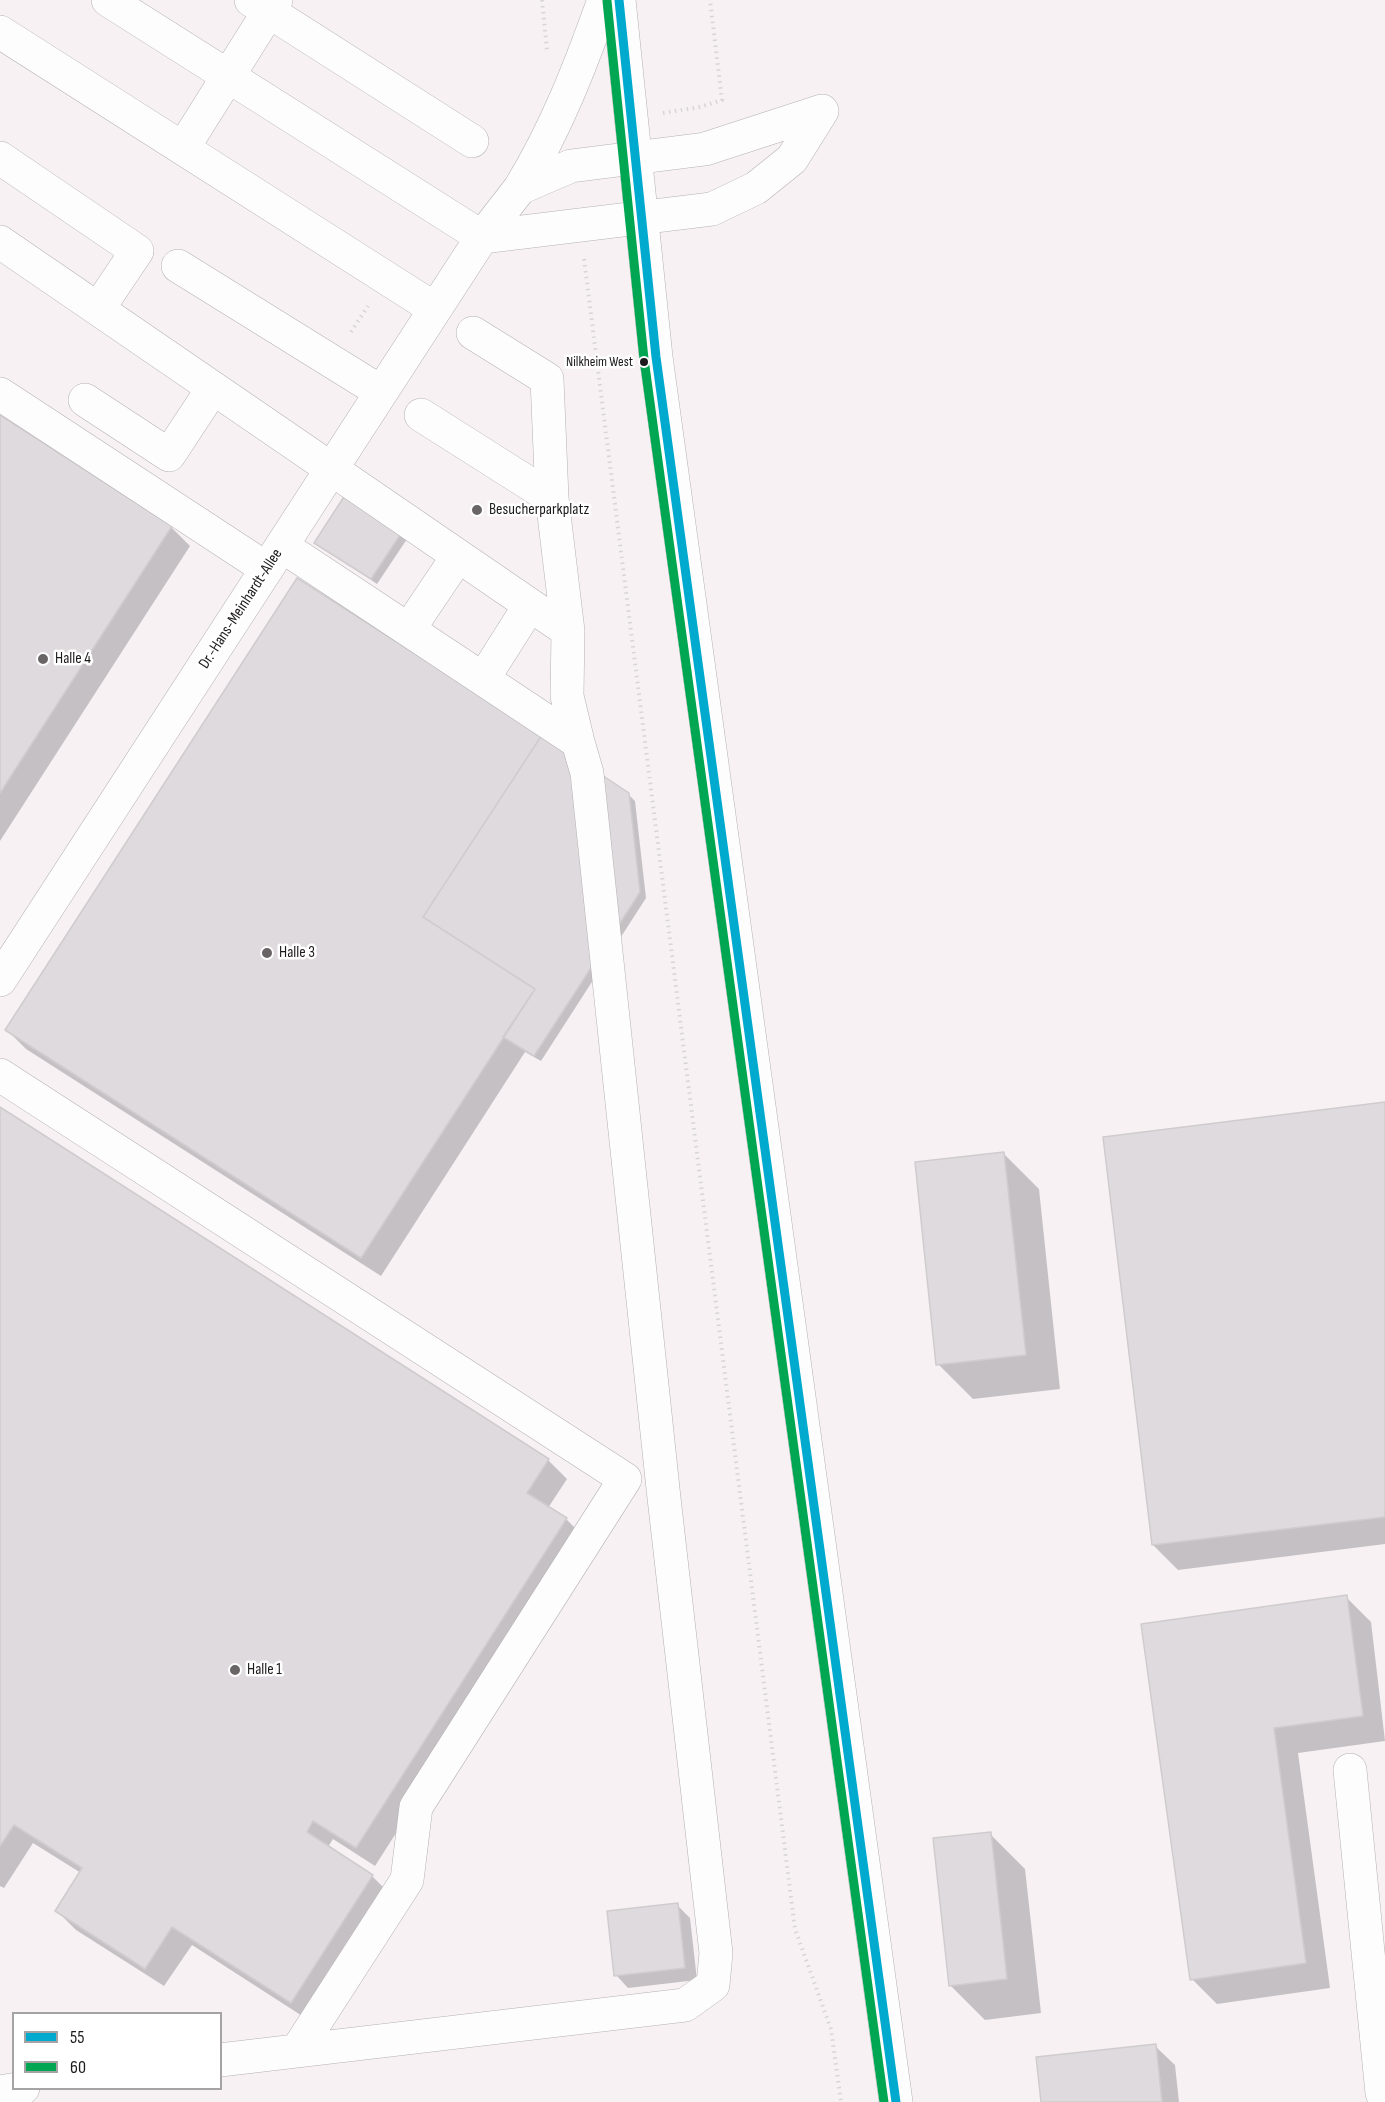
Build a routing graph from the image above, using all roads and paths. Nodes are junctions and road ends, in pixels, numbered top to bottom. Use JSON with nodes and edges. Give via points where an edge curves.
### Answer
{"nodes":[{"id":1,"x":108,"y":0,"type":"edge"},
{"id":2,"x":604,"y":0,"type":"edge"},
{"id":3,"x":619,"y":0,"type":"edge"},
{"id":4,"x":710,"y":0,"type":"edge"},
{"id":5,"x":266,"y":4,"type":"edge"},
{"id":6,"x":0,"y":32,"type":"edge"},
{"id":7,"x":228,"y":76,"type":"junction"},
{"id":8,"x":700,"y":107,"type":"dead end"},
{"id":9,"x":472,"y":141,"type":"dead end"},
{"id":10,"x":183,"y":148,"type":"junction"},
{"id":11,"x":0,"y":158,"type":"edge"},
{"id":12,"x":637,"y":158,"type":"junction"},
{"id":13,"x":520,"y":188,"type":"junction"},
{"id":14,"x":642,"y":217,"type":"junction"},
{"id":15,"x":579,"y":224,"type":"junction"},
{"id":16,"x":482,"y":237,"type":"junction"},
{"id":17,"x":0,"y":242,"type":"edge"},
{"id":18,"x":178,"y":266,"type":"dead end"},
{"id":19,"x":372,"y":301,"type":"dead end"},
{"id":20,"x":98,"y":309,"type":"junction"},
{"id":21,"x":435,"y":309,"type":"junction"},
{"id":22,"x":352,"y":331,"type":"dead end"},
{"id":23,"x":473,"y":333,"type":"dead end"},
{"id":24,"x":213,"y":388,"type":"junction"},
{"id":25,"x":381,"y":392,"type":"junction"},
{"id":26,"x":0,"y":394,"type":"edge"},
{"id":27,"x":84,"y":400,"type":"dead end"},
{"id":28,"x":422,"y":415,"type":"dead end"},
{"id":29,"x":332,"y":469,"type":"junction"},
{"id":30,"x":552,"y":498,"type":"junction"},
{"id":31,"x":458,"y":556,"type":"junction"},
{"id":32,"x":274,"y":558,"type":"junction"},
{"id":33,"x":530,"y":605,"type":"junction"},
{"id":34,"x":411,"y":626,"type":"dead end"},
{"id":35,"x":568,"y":631,"type":"junction"},
{"id":36,"x":485,"y":676,"type":"dead end"},
{"id":37,"x":578,"y":742,"type":"junction"},
{"id":38,"x":0,"y":980,"type":"edge"},
{"id":39,"x":0,"y":1075,"type":"edge"},
{"id":40,"x":625,"y":1479,"type":"junction"},
{"id":41,"x":664,"y":1498,"type":"junction"},
{"id":42,"x":1350,"y":1770,"type":"dead end"},
{"id":43,"x":298,"y":2049,"type":"junction"},
{"id":44,"x":222,"y":2060,"type":"edge"},
{"id":45,"x":1385,"y":2096,"type":"edge"},
{"id":46,"x":841,"y":2102,"type":"edge"},
{"id":47,"x":896,"y":2102,"type":"edge"}],
"edges":[{"from":1,"to":7,"type":"main road"},
{"from":2,"to":13,"type":"main road","via":[[566,104]]},
{"from":3,"to":12,"type":"main road"},
{"from":4,"to":8,"type":"path","via":[[722,100]]},
{"from":5,"to":7,"type":"main road"},
{"from":5,"to":9,"type":"main road"},
{"from":6,"to":10,"type":"main road"},
{"from":7,"to":10,"type":"main road"},
{"from":7,"to":16,"type":"main road"},
{"from":10,"to":21,"type":"main road"},
{"from":11,"to":20,"type":"main road","via":[[137,251]]},
{"from":12,"to":13,"type":"main road","name":"Dr.-Hans-Meinhardt-Allee","via":[[571,166]]},
{"from":12,"to":14,"type":"main road"},
{"from":12,"to":14,"type":"main road","name":"Dr.-Hans-Meinhardt-Allee","via":[[705,149],[822,111],[792,159],[756,188],[712,209]]},
{"from":13,"to":16,"type":"main road","name":"Dr.-Hans-Meinhardt-Allee"},
{"from":14,"to":15,"type":"main road"},
{"from":14,"to":47,"type":"main road","via":[[658,369]]},
{"from":15,"to":16,"type":"main road"},
{"from":15,"to":46,"type":"path","via":[[795,1929],[831,2029]]},
{"from":16,"to":21,"type":"main road","name":"Dr.-Hans-Meinhardt-Allee"},
{"from":17,"to":20,"type":"main road"},
{"from":18,"to":25,"type":"main road"},
{"from":19,"to":22,"type":"path"},
{"from":20,"to":24,"type":"main road"},
{"from":21,"to":25,"type":"main road","name":"Dr.-Hans-Meinhardt-Allee"},
{"from":23,"to":30,"type":"main road","via":[[547,379]]},
{"from":24,"to":27,"type":"main road","via":[[169,455]]},
{"from":24,"to":29,"type":"main road"},
{"from":25,"to":29,"type":"main road","name":"Dr.-Hans-Meinhardt-Allee"},
{"from":26,"to":32,"type":"main road"},
{"from":28,"to":30,"type":"main road"},
{"from":29,"to":31,"type":"main road"},
{"from":29,"to":32,"type":"main road","name":"Dr.-Hans-Meinhardt-Allee"},
{"from":30,"to":35,"type":"main road"},
{"from":31,"to":33,"type":"main road"},
{"from":31,"to":34,"type":"main road"},
{"from":32,"to":37,"type":"main road"},
{"from":32,"to":38,"type":"main road","name":"Dr.-Hans-Meinhardt-Allee"},
{"from":33,"to":35,"type":"main road"},
{"from":33,"to":36,"type":"main road"},
{"from":35,"to":37,"type":"main road","via":[[567,696]]},
{"from":37,"to":41,"type":"main road","via":[[587,773]]},
{"from":39,"to":40,"type":"main road"},
{"from":40,"to":41,"type":"main road"},
{"from":40,"to":43,"type":"main road","via":[[416,1807],[407,1880]]},
{"from":41,"to":43,"type":"main road","via":[[716,1953],[712,1985],[685,2005]]},
{"from":42,"to":45,"type":"main road"},
{"from":43,"to":44,"type":"main road"}]}
